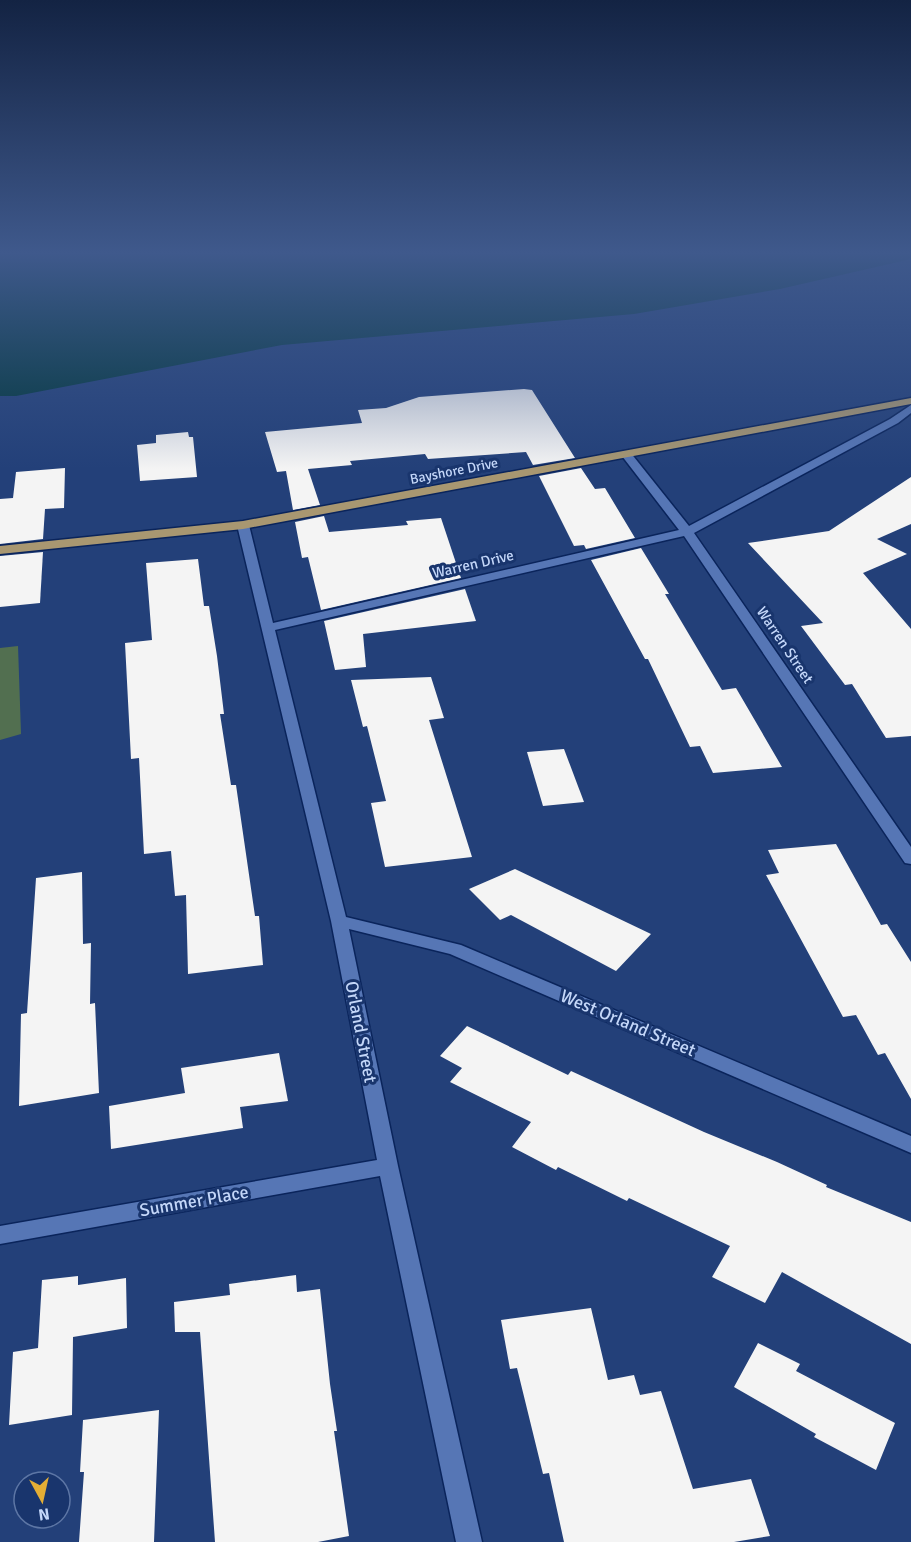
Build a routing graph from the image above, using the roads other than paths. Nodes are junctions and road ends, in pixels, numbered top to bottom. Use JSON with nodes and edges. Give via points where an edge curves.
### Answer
{"nodes":[{"id":1,"x":911,"y":401,"type":"edge"},
{"id":2,"x":911,"y":408,"type":"edge"},
{"id":3,"x":626,"y":454,"type":"junction"},
{"id":4,"x":243,"y":525,"type":"junction"},
{"id":5,"x":687,"y":532,"type":"junction"},
{"id":6,"x":0,"y":550,"type":"edge"},
{"id":7,"x":267,"y":628,"type":"junction"},
{"id":8,"x":911,"y":859,"type":"edge"},
{"id":9,"x":339,"y":921,"type":"junction"},
{"id":10,"x":911,"y":1145,"type":"edge"},
{"id":11,"x":388,"y":1166,"type":"junction"},
{"id":12,"x":0,"y":1235,"type":"edge"},
{"id":13,"x":469,"y":1542,"type":"edge"}],
"edges":[{"from":1,"to":3,"type":"main road","name":"Bayshore Drive"},
{"from":2,"to":5,"type":"street","via":[[894,421]]},
{"from":3,"to":4,"type":"main road","name":"Bayshore Drive"},
{"from":3,"to":5,"type":"street","name":"Warren Street"},
{"from":4,"to":6,"type":"main road","name":"Bayshore Drive"},
{"from":4,"to":7,"type":"street","name":"Orland Street"},
{"from":5,"to":7,"type":"street","name":"Warren Drive"},
{"from":5,"to":8,"type":"street","name":"Warren Street"},
{"from":7,"to":9,"type":"street","name":"Orland Street"},
{"from":9,"to":10,"type":"street","name":"West Orland Street","via":[[455,949]]},
{"from":9,"to":11,"type":"street","name":"Orland Street"},
{"from":11,"to":12,"type":"street","name":"Summer Place"},
{"from":11,"to":13,"type":"street","name":"Orland Street"}]}
